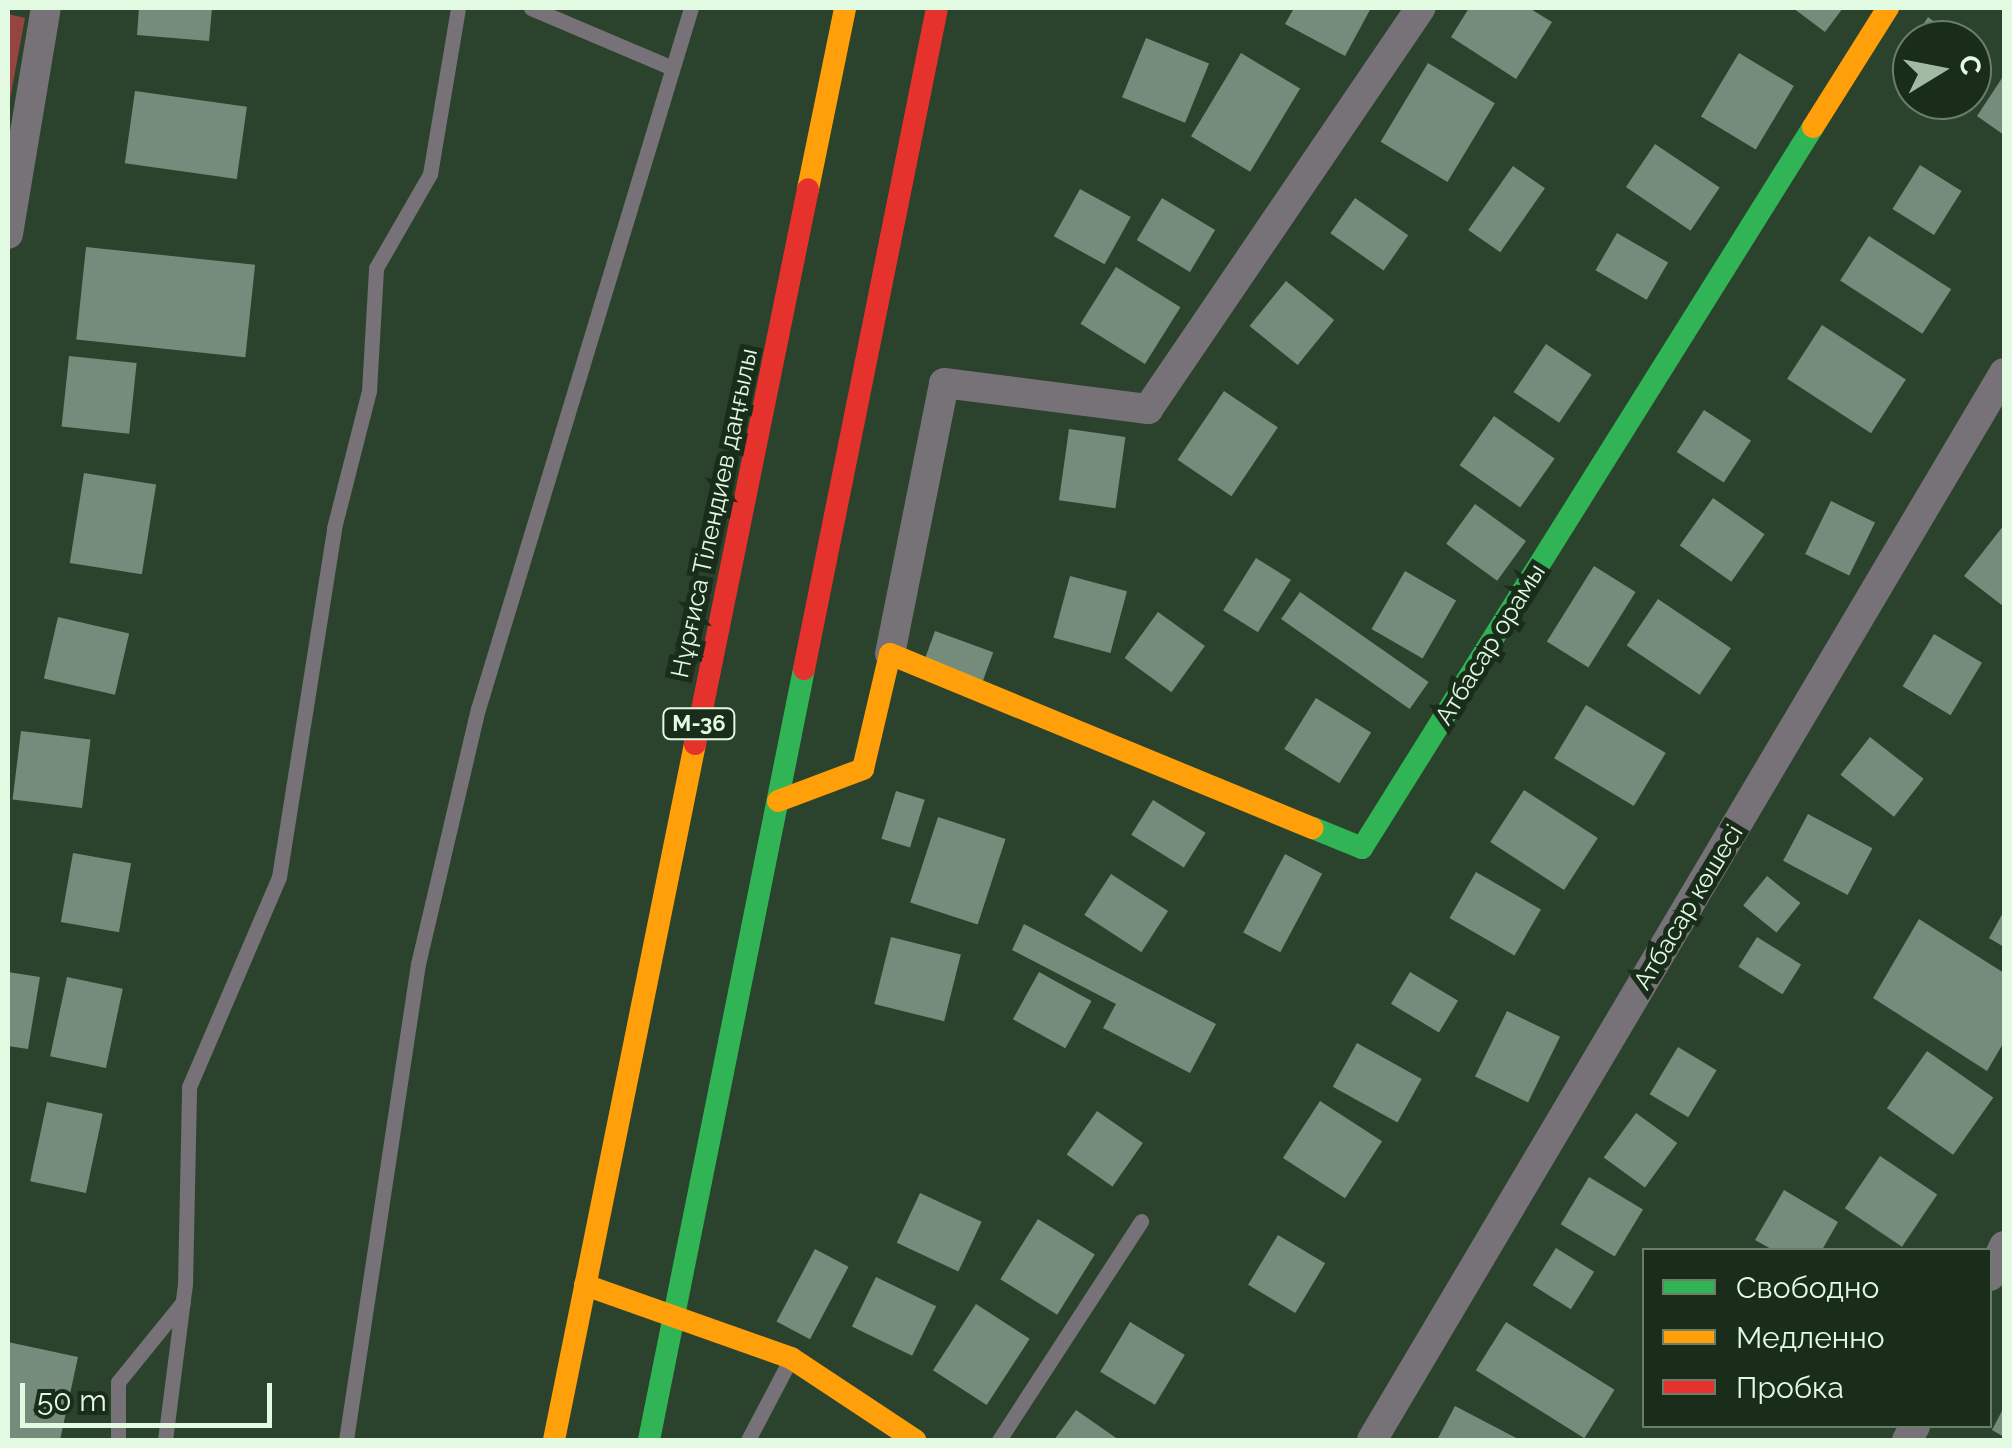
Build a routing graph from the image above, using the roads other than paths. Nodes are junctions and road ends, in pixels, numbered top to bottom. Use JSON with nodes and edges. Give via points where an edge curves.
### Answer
{"nodes":[{"id":1,"x":46,"y":8,"type":"edge"},
{"id":2,"x":458,"y":8,"type":"edge"},
{"id":3,"x":531,"y":8,"type":"edge"},
{"id":4,"x":691,"y":8,"type":"edge"},
{"id":5,"x":845,"y":8,"type":"edge"},
{"id":6,"x":938,"y":8,"type":"edge"},
{"id":7,"x":1421,"y":8,"type":"edge"},
{"id":8,"x":1888,"y":8,"type":"edge"},
{"id":9,"x":670,"y":67,"type":"junction"},
{"id":10,"x":8,"y":234,"type":"edge"},
{"id":11,"x":2004,"y":373,"type":"edge"},
{"id":12,"x":890,"y":654,"type":"junction"},
{"id":13,"x":778,"y":801,"type":"junction"},
{"id":14,"x":1140,"y":1221,"type":"dead end"},
{"id":15,"x":2004,"y":1246,"type":"edge"},
{"id":16,"x":1992,"y":1272,"type":"edge"},
{"id":17,"x":585,"y":1285,"type":"junction"},
{"id":18,"x":183,"y":1302,"type":"junction"},
{"id":19,"x":675,"y":1313,"type":"junction"},
{"id":20,"x":792,"y":1358,"type":"junction"},
{"id":21,"x":118,"y":1440,"type":"edge"},
{"id":22,"x":166,"y":1440,"type":"edge"},
{"id":23,"x":346,"y":1440,"type":"edge"},
{"id":24,"x":554,"y":1440,"type":"edge"},
{"id":25,"x":649,"y":1440,"type":"edge"},
{"id":26,"x":748,"y":1440,"type":"edge"},
{"id":27,"x":915,"y":1440,"type":"edge"},
{"id":28,"x":999,"y":1440,"type":"edge"},
{"id":29,"x":1372,"y":1440,"type":"edge"}],
"edges":[{"from":1,"to":10,"type":"street"},
{"from":2,"to":18,"type":"lane","via":[[430,174],[376,268],[370,390],[334,528],[278,877],[189,1087]]},
{"from":3,"to":9,"type":"lane"},
{"from":4,"to":9,"type":"lane"},
{"from":5,"to":17,"type":"main road","name":"Нұрғиса Тілендиев даңғылы","number":"M-36"},
{"from":6,"to":13,"type":"main road"},
{"from":7,"to":12,"type":"street","via":[[1148,410],[944,383]]},
{"from":8,"to":12,"type":"main road","name":"Атбасар орамы","via":[[1362,848]]},
{"from":9,"to":23,"type":"lane","via":[[478,709],[418,964]]},
{"from":11,"to":29,"type":"street","name":"Атбасар көшесі"},
{"from":12,"to":13,"type":"main road","via":[[863,769]]},
{"from":13,"to":19,"type":"main road"},
{"from":14,"to":28,"type":"lane"},
{"from":15,"to":16,"type":"street"},
{"from":17,"to":19,"type":"main road"},
{"from":17,"to":24,"type":"main road","name":"Нұрғиса Тілендиев даңғылы","number":"M-36"},
{"from":18,"to":21,"type":"lane","via":[[118,1382]]},
{"from":18,"to":22,"type":"lane"},
{"from":19,"to":20,"type":"main road"},
{"from":19,"to":25,"type":"main road"},
{"from":20,"to":26,"type":"lane"},
{"from":20,"to":27,"type":"main road"}]}
